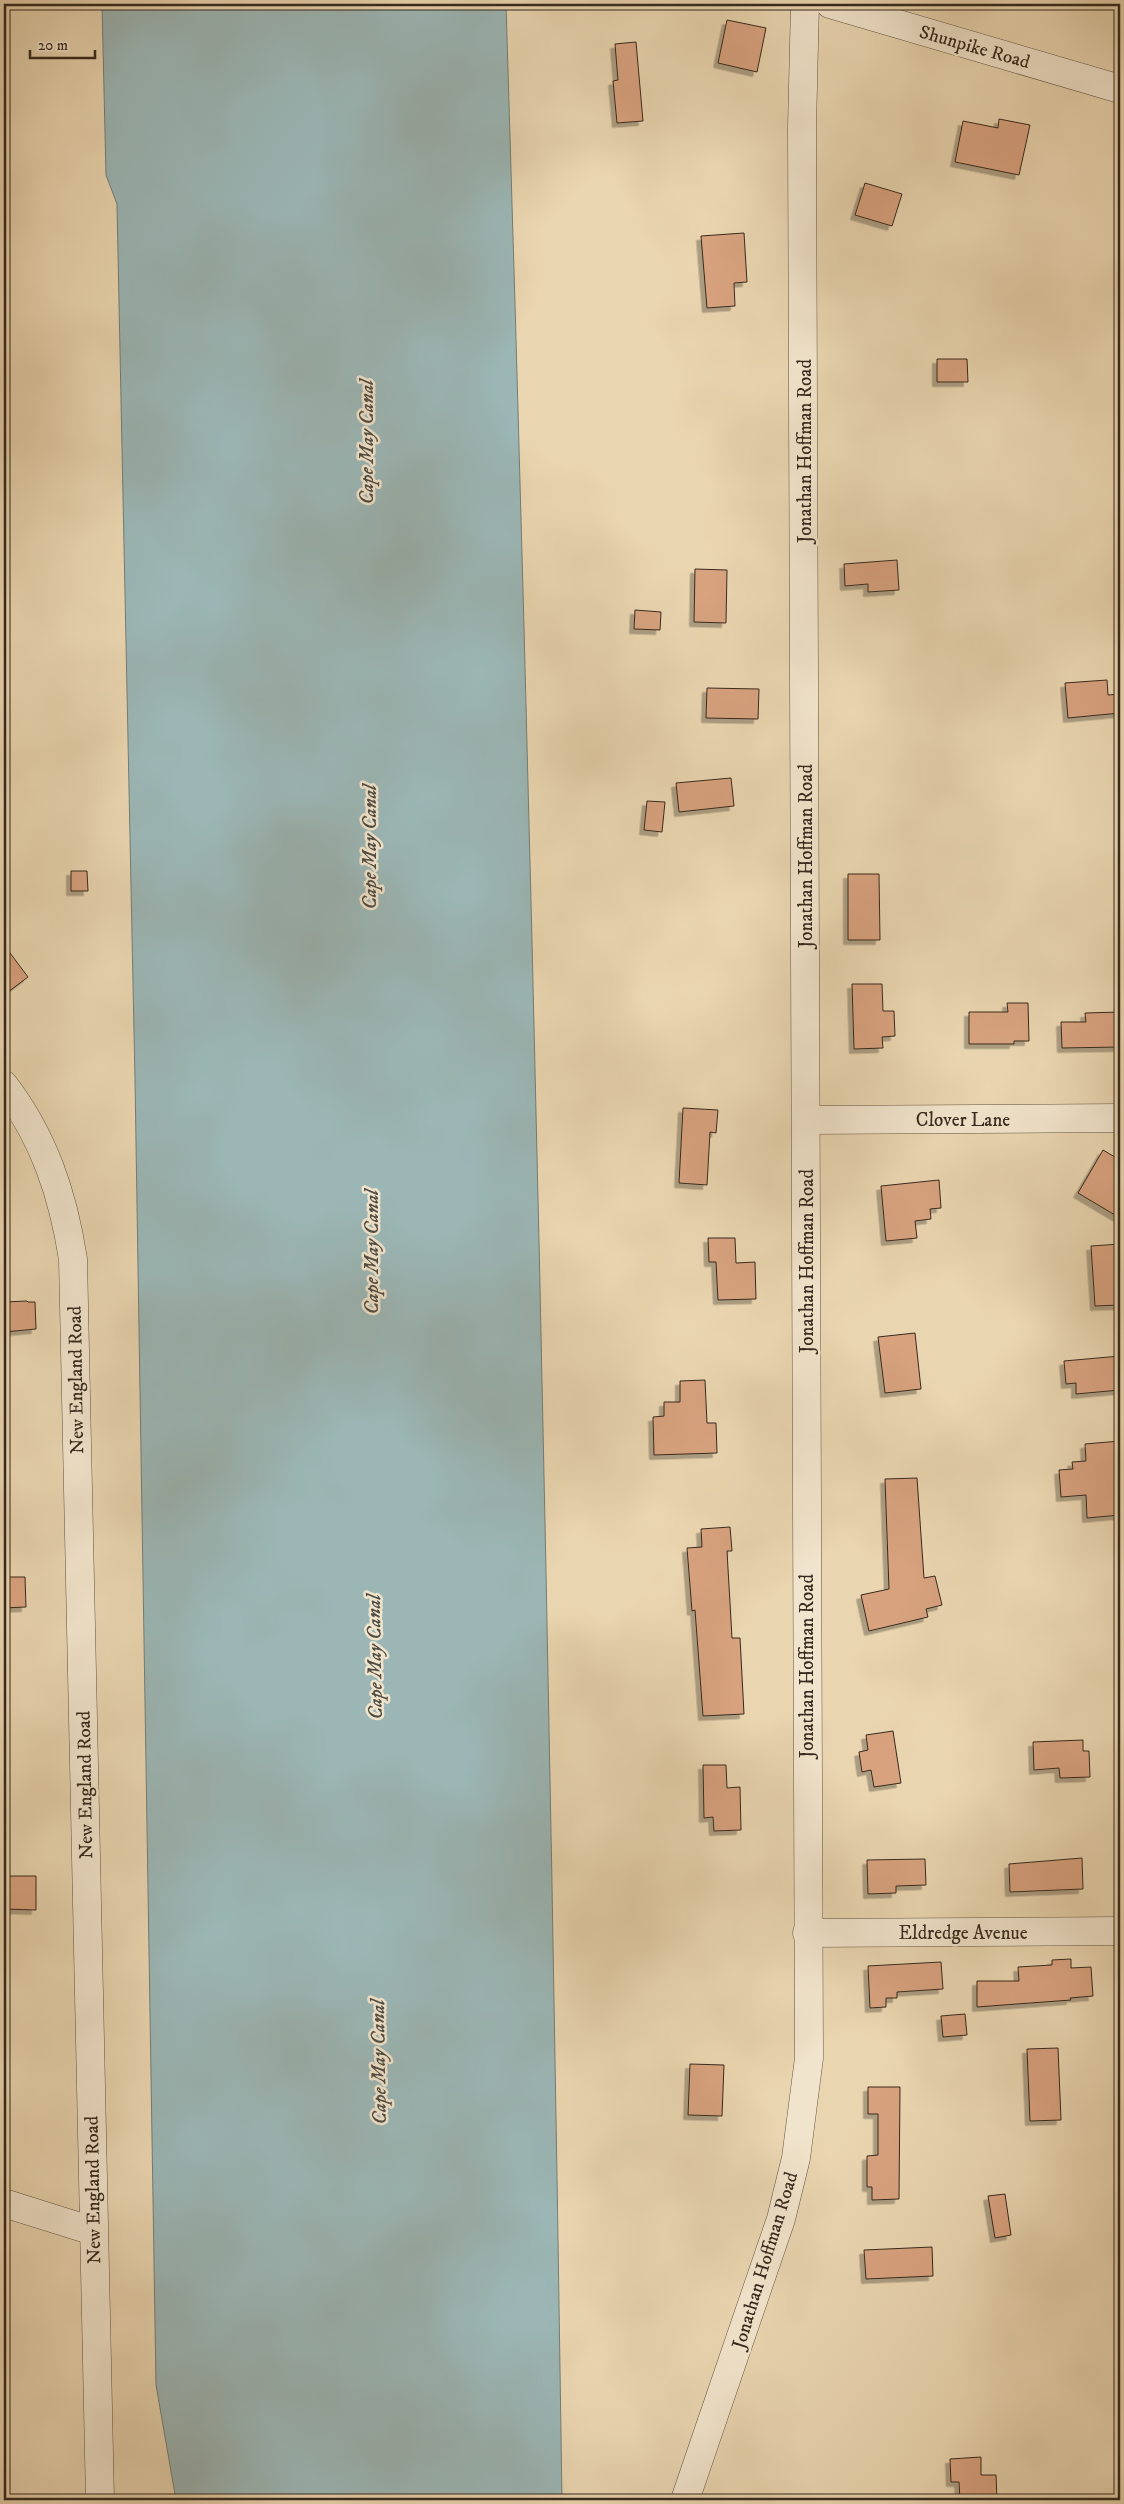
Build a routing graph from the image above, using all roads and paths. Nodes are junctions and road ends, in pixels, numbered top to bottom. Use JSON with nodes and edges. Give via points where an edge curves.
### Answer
{"nodes":[{"id":1,"x":805,"y":4,"type":"edge"},
{"id":2,"x":830,"y":4,"type":"edge"},
{"id":3,"x":1120,"y":89,"type":"edge"},
{"id":4,"x":4,"y":1085,"type":"edge"},
{"id":5,"x":1120,"y":1118,"type":"edge"},
{"id":6,"x":806,"y":1120,"type":"junction"},
{"id":7,"x":1120,"y":1931,"type":"edge"},
{"id":8,"x":807,"y":1933,"type":"junction"},
{"id":9,"x":4,"y":2204,"type":"edge"},
{"id":10,"x":93,"y":2231,"type":"junction"},
{"id":11,"x":100,"y":2500,"type":"edge"},
{"id":12,"x":685,"y":2500,"type":"edge"}],
"edges":[{"from":1,"to":6,"type":"street","name":"Jonathan Hoffman Road","via":[[802,127]]},
{"from":2,"to":3,"type":"street","name":"Shunpike Road"},
{"from":4,"to":10,"type":"street","name":"New England Road","via":[[38,1139],[56,1181],[73,1259]]},
{"from":5,"to":6,"type":"street","name":"Clover Lane"},
{"from":6,"to":8,"type":"street","name":"Jonathan Hoffman Road"},
{"from":7,"to":8,"type":"street","name":"Eldredge Avenue"},
{"from":8,"to":12,"type":"street","name":"Jonathan Hoffman Road","via":[[809,2058],[796,2158],[781,2219]]},
{"from":9,"to":10,"type":"street"},
{"from":10,"to":11,"type":"street","name":"New England Road"}]}
